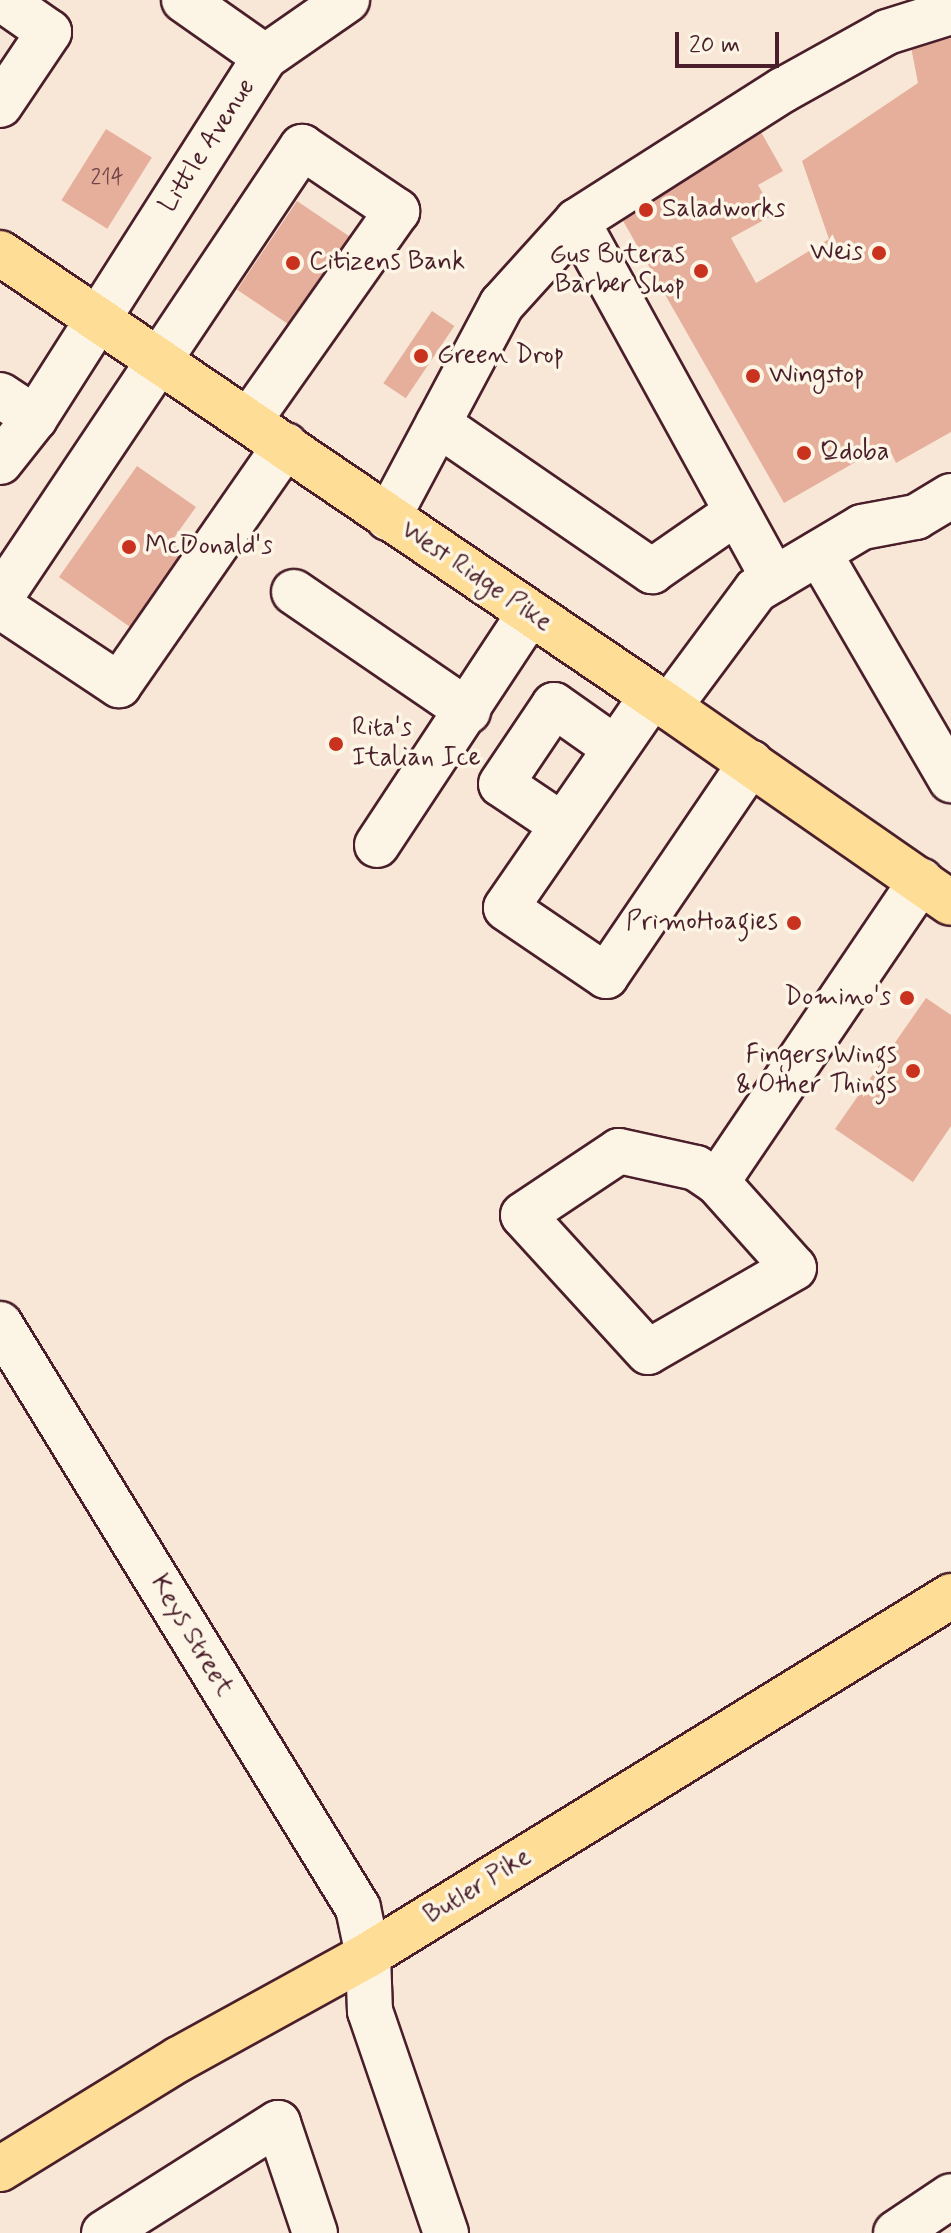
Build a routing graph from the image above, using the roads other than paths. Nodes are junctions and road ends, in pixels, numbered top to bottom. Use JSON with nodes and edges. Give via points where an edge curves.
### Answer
{"nodes":[{"id":1,"x":3,"y":0,"type":"edge"},
{"id":2,"x":184,"y":0,"type":"edge"},
{"id":3,"x":347,"y":0,"type":"edge"},
{"id":4,"x":951,"y":12,"type":"edge"},
{"id":5,"x":265,"y":57,"type":"junction"},
{"id":6,"x":0,"y":105,"type":"edge"},
{"id":7,"x":577,"y":221,"type":"junction"},
{"id":8,"x":0,"y":253,"type":"edge"},
{"id":9,"x":96,"y":319,"type":"junction"},
{"id":10,"x":157,"y":358,"type":"junction"},
{"id":11,"x":18,"y":406,"type":"edge"},
{"id":12,"x":249,"y":421,"type":"junction"},
{"id":13,"x":438,"y":424,"type":"junction"},
{"id":14,"x":286,"y":445,"type":"junction"},
{"id":15,"x":0,"y":462,"type":"edge"},
{"id":16,"x":951,"y":496,"type":"edge"},
{"id":17,"x":737,"y":512,"type":"junction"},
{"id":18,"x":388,"y":518,"type":"junction"},
{"id":19,"x":819,"y":553,"type":"junction"},
{"id":20,"x":774,"y":579,"type":"junction"},
{"id":21,"x":294,"y":592,"type":"dead end"},
{"id":22,"x":0,"y":598,"type":"edge"},
{"id":23,"x":0,"y":606,"type":"edge"},
{"id":24,"x":530,"y":613,"type":"junction"},
{"id":25,"x":661,"y":701,"type":"junction"},
{"id":26,"x":468,"y":711,"type":"junction"},
{"id":27,"x":615,"y":748,"type":"junction"},
{"id":28,"x":751,"y":763,"type":"junction"},
{"id":29,"x":951,"y":780,"type":"edge"},
{"id":30,"x":562,"y":825,"type":"junction"},
{"id":31,"x":377,"y":845,"type":"dead end"},
{"id":32,"x":936,"y":892,"type":"edge"},
{"id":33,"x":717,"y":1182,"type":"junction"},
{"id":34,"x":0,"y":1324,"type":"edge"},
{"id":35,"x":951,"y":1596,"type":"edge"},
{"id":36,"x":368,"y":1955,"type":"junction"},
{"id":37,"x":0,"y":2169,"type":"edge"},
{"id":38,"x":951,"y":2196,"type":"edge"},
{"id":39,"x":104,"y":2233,"type":"edge"},
{"id":40,"x":315,"y":2233,"type":"edge"},
{"id":41,"x":446,"y":2233,"type":"edge"},
{"id":42,"x":896,"y":2233,"type":"edge"}],
"edges":[{"from":1,"to":6,"type":"street","via":[[49,32]]},
{"from":2,"to":5,"type":"street"},
{"from":3,"to":5,"type":"street","name":"Little Avenue"},
{"from":4,"to":7,"type":"street","via":[[887,32],[783,90]]},
{"from":5,"to":9,"type":"street","name":"Little Avenue"},
{"from":7,"to":13,"type":"street","via":[[502,304]]},
{"from":7,"to":17,"type":"street"},
{"from":8,"to":9,"type":"main road","name":"West Ridge Pike"},
{"from":9,"to":10,"type":"main road","name":"West Ridge Pike"},
{"from":9,"to":11,"type":"street","name":"Little Avenue"},
{"from":10,"to":12,"type":"main road","name":"West Ridge Pike"},
{"from":10,"to":12,"type":"street","via":[[302,147],[397,211]]},
{"from":10,"to":22,"type":"street"},
{"from":11,"to":15,"type":"street","name":"Little Avenue"},
{"from":12,"to":14,"type":"main road","name":"West Ridge Pike"},
{"from":13,"to":17,"type":"street","via":[[652,571]]},
{"from":13,"to":18,"type":"street"},
{"from":14,"to":18,"type":"main road","name":"West Ridge Pike"},
{"from":14,"to":23,"type":"street","via":[[119,685]]},
{"from":16,"to":19,"type":"street","via":[[916,517],[862,527]]},
{"from":17,"to":20,"type":"street"},
{"from":18,"to":24,"type":"main road","name":"West Ridge Pike"},
{"from":19,"to":20,"type":"street"},
{"from":19,"to":29,"type":"street"},
{"from":20,"to":25,"type":"street","via":[[756,590]]},
{"from":21,"to":26,"type":"street"},
{"from":24,"to":25,"type":"main road","name":"West Ridge Pike"},
{"from":24,"to":26,"type":"street"},
{"from":25,"to":27,"type":"street"},
{"from":25,"to":28,"type":"main road","name":"West Ridge Pike"},
{"from":26,"to":31,"type":"street"},
{"from":27,"to":30,"type":"street"},
{"from":27,"to":30,"type":"street","via":[[554,705],[501,784]]},
{"from":28,"to":30,"type":"street","via":[[606,976],[506,908]]},
{"from":28,"to":32,"type":"main road","name":"West Ridge Pike"},
{"from":32,"to":33,"type":"street"},
{"from":33,"to":33,"type":"street","via":[[696,1168],[619,1151],[523,1215],[648,1352],[794,1268]]},
{"from":34,"to":36,"type":"street","name":"Keys Street","via":[[358,1908]]},
{"from":35,"to":36,"type":"main road","name":"Butler Pike"},
{"from":36,"to":37,"type":"main road","name":"Butler Pike","via":[[179,2059]]},
{"from":36,"to":41,"type":"street","name":"Keys Street","via":[[370,2011]]},
{"from":38,"to":42,"type":"street"},
{"from":39,"to":40,"type":"street","via":[[278,2123]]}]}
